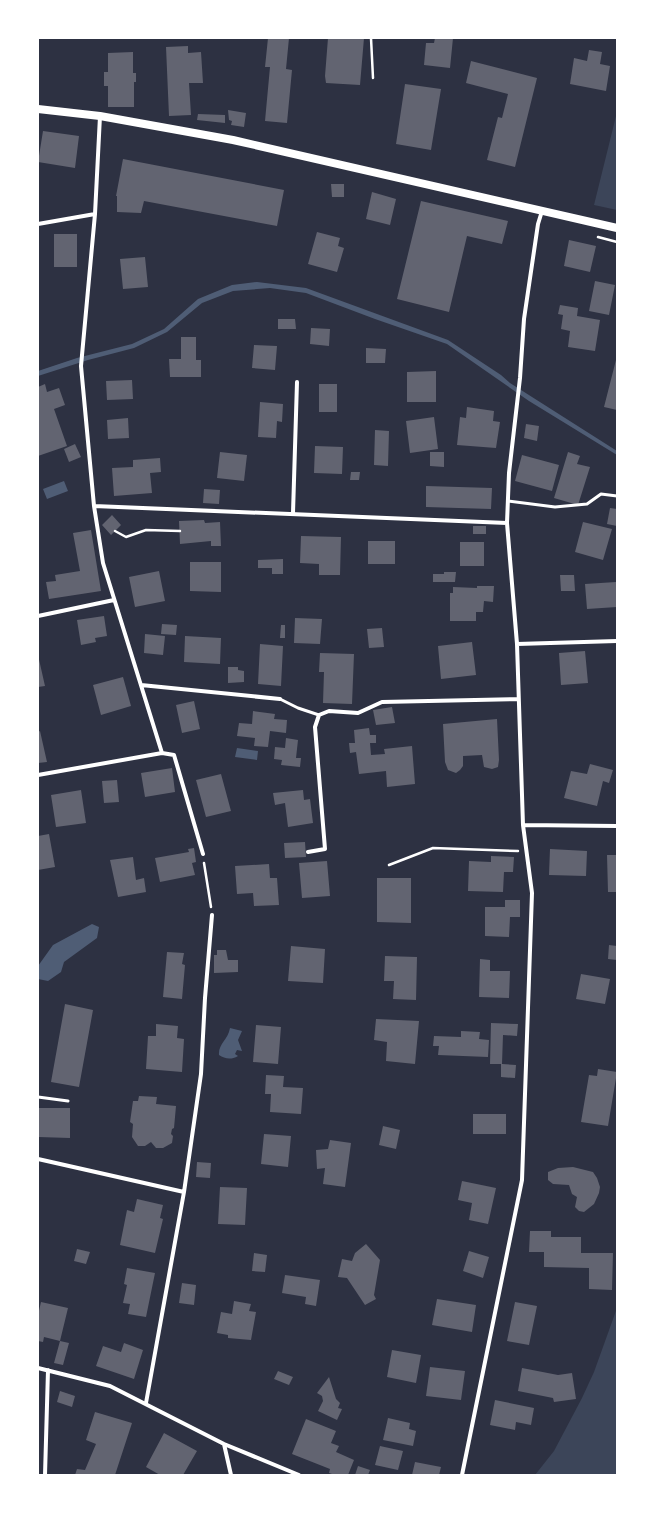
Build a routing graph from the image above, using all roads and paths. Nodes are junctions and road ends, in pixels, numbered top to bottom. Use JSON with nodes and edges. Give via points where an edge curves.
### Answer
{"nodes":[{"id":1,"x":371,"y":38,"type":"edge"},
{"id":2,"x":373,"y":78,"type":"dead end"},
{"id":3,"x":38,"y":109,"type":"edge"},
{"id":4,"x":100,"y":116,"type":"junction"},
{"id":5,"x":542,"y":211,"type":"junction"},
{"id":6,"x":95,"y":214,"type":"junction"},
{"id":7,"x":38,"y":224,"type":"edge"},
{"id":8,"x":617,"y":228,"type":"edge"},
{"id":9,"x":297,"y":382,"type":"dead end"},
{"id":10,"x":617,"y":496,"type":"edge"},
{"id":11,"x":508,"y":501,"type":"junction"},
{"id":12,"x":94,"y":506,"type":"junction"},
{"id":13,"x":293,"y":514,"type":"junction"},
{"id":14,"x":507,"y":523,"type":"junction"},
{"id":15,"x":115,"y":531,"type":"dead end"},
{"id":16,"x":180,"y":531,"type":"dead end"},
{"id":17,"x":114,"y":600,"type":"junction"},
{"id":18,"x":38,"y":616,"type":"edge"},
{"id":19,"x":617,"y":641,"type":"edge"},
{"id":20,"x":517,"y":644,"type":"junction"},
{"id":21,"x":140,"y":685,"type":"junction"},
{"id":22,"x":280,"y":699,"type":"joint"},
{"id":23,"x":518,"y":699,"type":"junction"},
{"id":24,"x":319,"y":715,"type":"junction"},
{"id":25,"x":162,"y":753,"type":"junction"},
{"id":26,"x":38,"y":775,"type":"edge"},
{"id":27,"x":523,"y":825,"type":"junction"},
{"id":28,"x":617,"y":826,"type":"edge"},
{"id":29,"x":526,"y":851,"type":"junction"},
{"id":30,"x":308,"y":852,"type":"dead end"},
{"id":31,"x":203,"y":854,"type":"joint"},
{"id":32,"x":389,"y":865,"type":"dead end"},
{"id":33,"x":212,"y":915,"type":"joint"},
{"id":34,"x":38,"y":1097,"type":"edge"},
{"id":35,"x":68,"y":1101,"type":"dead end"},
{"id":36,"x":38,"y":1159,"type":"edge"},
{"id":37,"x":184,"y":1192,"type":"junction"},
{"id":38,"x":38,"y":1368,"type":"edge"},
{"id":39,"x":48,"y":1370,"type":"junction"},
{"id":40,"x":146,"y":1403,"type":"junction"},
{"id":41,"x":224,"y":1444,"type":"junction"},
{"id":42,"x":45,"y":1475,"type":"edge"},
{"id":43,"x":231,"y":1475,"type":"edge"},
{"id":44,"x":299,"y":1475,"type":"edge"},
{"id":45,"x":462,"y":1475,"type":"edge"}],
"edges":[{"from":1,"to":2,"type":"path"},
{"from":3,"to":4,"type":"main road"},
{"from":4,"to":5,"type":"main road","via":[[239,141]]},
{"from":4,"to":6,"type":"street"},
{"from":5,"to":8,"type":"main road"},
{"from":5,"to":11,"type":"street","via":[[524,319]]},
{"from":6,"to":7,"type":"street"},
{"from":6,"to":12,"type":"street","via":[[81,366]]},
{"from":9,"to":13,"type":"street"},
{"from":10,"to":11,"type":"lane","via":[[601,494],[588,504],[555,507]]},
{"from":11,"to":14,"type":"street"},
{"from":12,"to":13,"type":"street"},
{"from":12,"to":17,"type":"street","via":[[103,563]]},
{"from":13,"to":14,"type":"street"},
{"from":14,"to":20,"type":"street"},
{"from":15,"to":16,"type":"path","via":[[126,536],[146,530]]},
{"from":17,"to":18,"type":"street"},
{"from":17,"to":21,"type":"street"},
{"from":19,"to":20,"type":"street"},
{"from":20,"to":23,"type":"street"},
{"from":21,"to":22,"type":"street"},
{"from":21,"to":25,"type":"street"},
{"from":22,"to":24,"type":"lane"},
{"from":23,"to":24,"type":"street","via":[[382,702],[358,713],[328,711]]},
{"from":23,"to":27,"type":"street"},
{"from":24,"to":30,"type":"street","via":[[314,727],[325,849]]},
{"from":25,"to":26,"type":"street"},
{"from":25,"to":31,"type":"street","via":[[174,755]]},
{"from":27,"to":28,"type":"street"},
{"from":27,"to":29,"type":"street"},
{"from":29,"to":32,"type":"path","via":[[433,848]]},
{"from":29,"to":45,"type":"street","via":[[532,893],[522,1180]]},
{"from":31,"to":33,"type":"path"},
{"from":33,"to":37,"type":"street","via":[[201,1074]]},
{"from":34,"to":35,"type":"lane"},
{"from":36,"to":37,"type":"street"},
{"from":37,"to":40,"type":"street"},
{"from":38,"to":39,"type":"street"},
{"from":39,"to":40,"type":"street","via":[[102,1383]]},
{"from":39,"to":42,"type":"street"},
{"from":40,"to":41,"type":"street"},
{"from":41,"to":43,"type":"street"},
{"from":41,"to":44,"type":"street"}]}
